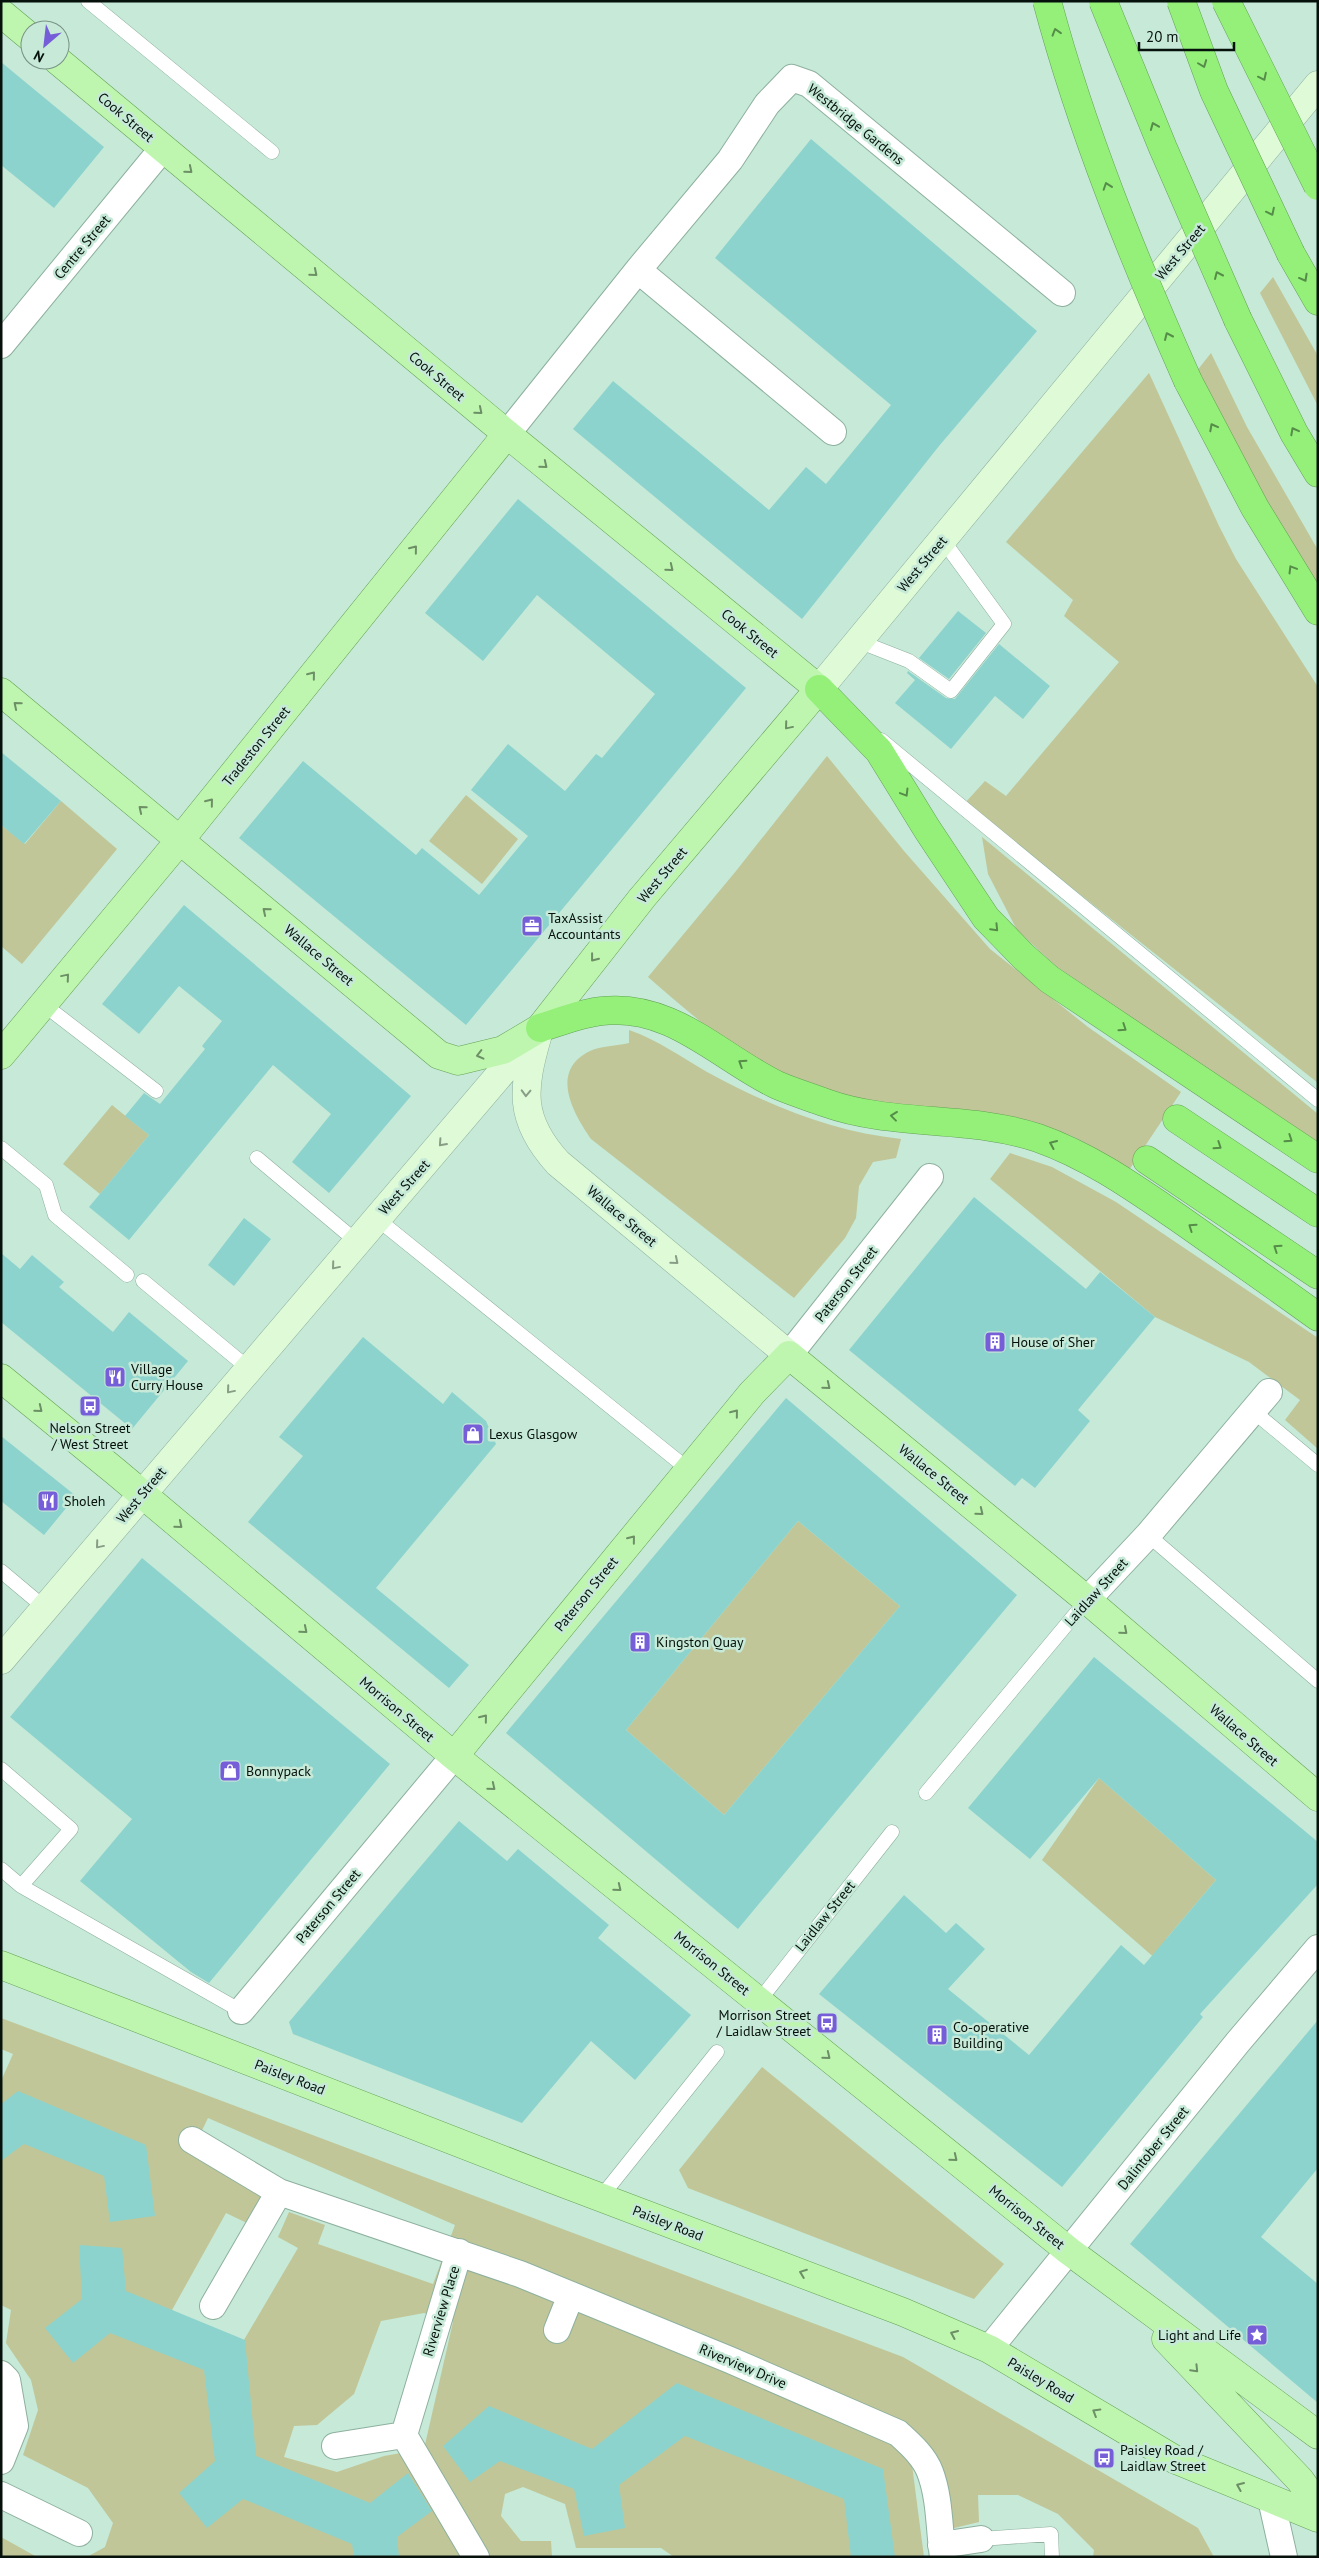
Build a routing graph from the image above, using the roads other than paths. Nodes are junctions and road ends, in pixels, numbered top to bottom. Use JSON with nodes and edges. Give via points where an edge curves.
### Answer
{"nodes":[{"id":1,"x":88,"y":1,"type":"edge"},
{"id":2,"x":1047,"y":1,"type":"edge"},
{"id":3,"x":1103,"y":1,"type":"edge"},
{"id":4,"x":1181,"y":1,"type":"edge"},
{"id":5,"x":1226,"y":1,"type":"edge"},
{"id":6,"x":1,"y":13,"type":"edge"},
{"id":7,"x":20,"y":29,"type":"edge"},
{"id":8,"x":69,"y":70,"type":"edge"},
{"id":9,"x":1318,"y":85,"type":"edge"},
{"id":10,"x":163,"y":148,"type":"junction"},
{"id":11,"x":272,"y":152,"type":"dead end"},
{"id":12,"x":1318,"y":186,"type":"edge"},
{"id":13,"x":638,"y":270,"type":"junction"},
{"id":14,"x":1062,"y":294,"type":"dead end"},
{"id":15,"x":1318,"y":301,"type":"edge"},
{"id":16,"x":1,"y":345,"type":"edge"},
{"id":17,"x":833,"y":432,"type":"dead end"},
{"id":18,"x":507,"y":434,"type":"junction"},
{"id":19,"x":1318,"y":473,"type":"edge"},
{"id":20,"x":942,"y":539,"type":"junction"},
{"id":21,"x":1318,"y":610,"type":"edge"},
{"id":22,"x":858,"y":642,"type":"junction"},
{"id":23,"x":819,"y":689,"type":"junction"},
{"id":24,"x":1,"y":692,"type":"edge"},
{"id":25,"x":180,"y":840,"type":"junction"},
{"id":26,"x":43,"y":1004,"type":"junction"},
{"id":27,"x":540,"y":1028,"type":"junction"},
{"id":28,"x":1,"y":1055,"type":"edge"},
{"id":29,"x":156,"y":1091,"type":"dead end"},
{"id":30,"x":1318,"y":1100,"type":"edge"},
{"id":31,"x":1177,"y":1119,"type":"dead end"},
{"id":32,"x":1,"y":1148,"type":"edge"},
{"id":33,"x":257,"y":1158,"type":"dead end"},
{"id":34,"x":1318,"y":1158,"type":"edge"},
{"id":35,"x":1148,"y":1160,"type":"dead end"},
{"id":36,"x":930,"y":1177,"type":"dead end"},
{"id":37,"x":1318,"y":1213,"type":"edge"},
{"id":38,"x":376,"y":1218,"type":"junction"},
{"id":39,"x":356,"y":1241,"type":"junction"},
{"id":40,"x":126,"y":1275,"type":"dead end"},
{"id":41,"x":1318,"y":1275,"type":"edge"},
{"id":42,"x":144,"y":1281,"type":"dead end"},
{"id":43,"x":1318,"y":1317,"type":"edge"},
{"id":44,"x":789,"y":1356,"type":"junction"},
{"id":45,"x":248,"y":1368,"type":"junction"},
{"id":46,"x":1,"y":1378,"type":"edge"},
{"id":47,"x":1261,"y":1401,"type":"joint"},
{"id":48,"x":1318,"y":1464,"type":"edge"},
{"id":49,"x":689,"y":1470,"type":"junction"},
{"id":50,"x":142,"y":1494,"type":"junction"},
{"id":51,"x":1148,"y":1535,"type":"junction"},
{"id":52,"x":1,"y":1571,"type":"edge"},
{"id":53,"x":1086,"y":1600,"type":"junction"},
{"id":54,"x":45,"y":1608,"type":"junction"},
{"id":55,"x":3,"y":1655,"type":"edge"},
{"id":56,"x":1318,"y":1681,"type":"edge"},
{"id":57,"x":454,"y":1756,"type":"junction"},
{"id":58,"x":3,"y":1773,"type":"edge"},
{"id":59,"x":926,"y":1794,"type":"dead end"},
{"id":60,"x":1316,"y":1797,"type":"edge"},
{"id":61,"x":892,"y":1832,"type":"dead end"},
{"id":62,"x":1,"y":1869,"type":"edge"},
{"id":63,"x":21,"y":1886,"type":"junction"},
{"id":64,"x":1318,"y":1948,"type":"edge"},
{"id":65,"x":1,"y":1965,"type":"edge"},
{"id":66,"x":759,"y":2001,"type":"junction"},
{"id":67,"x":241,"y":2011,"type":"joint"},
{"id":68,"x":717,"y":2052,"type":"dead end"},
{"id":69,"x":192,"y":2140,"type":"dead end"},
{"id":70,"x":279,"y":2192,"type":"junction"},
{"id":71,"x":601,"y":2197,"type":"junction"},
{"id":72,"x":1069,"y":2251,"type":"junction"},
{"id":73,"x":459,"y":2252,"type":"junction"},
{"id":74,"x":1113,"y":2283,"type":"junction"},
{"id":75,"x":571,"y":2295,"type":"junction"},
{"id":76,"x":212,"y":2306,"type":"dead end"},
{"id":77,"x":558,"y":2330,"type":"dead end"},
{"id":78,"x":989,"y":2349,"type":"junction"},
{"id":79,"x":1,"y":2374,"type":"edge"},
{"id":80,"x":1318,"y":2435,"type":"edge"},
{"id":81,"x":404,"y":2436,"type":"junction"},
{"id":82,"x":335,"y":2446,"type":"dead end"},
{"id":83,"x":1,"y":2461,"type":"edge"},
{"id":84,"x":1,"y":2495,"type":"edge"},
{"id":85,"x":1271,"y":2499,"type":"junction"},
{"id":86,"x":1318,"y":2505,"type":"edge"},
{"id":87,"x":1318,"y":2518,"type":"edge"},
{"id":88,"x":79,"y":2533,"type":"dead end"},
{"id":89,"x":981,"y":2539,"type":"joint"},
{"id":90,"x":942,"y":2551,"type":"edge"},
{"id":91,"x":476,"y":2557,"type":"edge"},
{"id":92,"x":1052,"y":2557,"type":"edge"},
{"id":93,"x":1284,"y":2557,"type":"edge"}],
"edges":[{"from":1,"to":11,"type":"lane"},
{"from":21,"to":2,"type":"highway","one_way":true,"bridge":true,"via":[[1255,508],[1188,380],[1111,200]]},
{"from":19,"to":3,"type":"highway","one_way":true,"bridge":true,"via":[[1294,433],[1238,320],[1162,148]]},
{"from":4,"to":15,"type":"highway","one_way":true,"bridge":true,"via":[[1214,91],[1291,254]]},
{"from":5,"to":12,"type":"highway","one_way":true,"bridge":true},
{"from":6,"to":7,"type":"main road"},
{"from":8,"to":10,"type":"main road","name":"Cook Street"},
{"from":9,"to":20,"type":"street","name":"West Street"},
{"from":10,"to":16,"type":"street","name":"Centre Street"},
{"from":10,"to":18,"type":"main road","name":"Cook Street","one_way":true},
{"from":13,"to":14,"type":"street","name":"Westbridge Gardens","via":[[730,160],[767,104],[792,78],[809,84]]},
{"from":13,"to":17,"type":"street"},
{"from":13,"to":18,"type":"street","name":"Westbridge Gardens"},
{"from":18,"to":23,"type":"main road","name":"Cook Street","one_way":true},
{"from":25,"to":18,"type":"main road","name":"Tradeston Street","one_way":true},
{"from":20,"to":22,"type":"street","name":"West Street"},
{"from":20,"to":22,"type":"lane","via":[[1004,624],[952,691],[909,661]]},
{"from":22,"to":23,"type":"street","name":"West Street"},
{"from":23,"to":27,"type":"main road","name":"West Street","one_way":true,"via":[[642,898]]},
{"from":23,"to":30,"type":"lane"},
{"from":23,"to":34,"type":"highway","one_way":true,"via":[[880,751],[986,918],[1023,956],[1049,979]]},
{"from":25,"to":24,"type":"main road","name":"Wallace Street","one_way":true},
{"from":26,"to":25,"type":"main road","name":"Tradeston Street","one_way":true},
{"from":27,"to":25,"type":"main road","name":"Wallace Street","one_way":true,"via":[[503,1050],[458,1061],[439,1055]]},
{"from":26,"to":28,"type":"main road","name":"Tradeston Street"},
{"from":26,"to":29,"type":"lane"},
{"from":27,"to":38,"type":"street","name":"West Street","one_way":true},
{"from":43,"to":27,"type":"highway","one_way":true,"via":[[1124,1181],[1039,1138],[953,1121],[835,1106],[777,1084],[704,1039],[650,1014],[601,1011]]},
{"from":27,"to":44,"type":"street","name":"Wallace Street","one_way":true,"via":[[525,1096],[532,1126],[543,1147]]},
{"from":31,"to":37,"type":"highway","one_way":true},
{"from":32,"to":40,"type":"lane","via":[[46,1185],[55,1215]]},
{"from":33,"to":39,"type":"lane"},
{"from":41,"to":35,"type":"highway","one_way":true},
{"from":36,"to":44,"type":"street","name":"Paterson Street"},
{"from":38,"to":39,"type":"street","name":"West Street"},
{"from":38,"to":49,"type":"lane"},
{"from":39,"to":45,"type":"street","name":"West Street","one_way":true},
{"from":42,"to":45,"type":"lane"},
{"from":49,"to":44,"type":"main road","name":"Paterson Street","one_way":true,"via":[[752,1393]]},
{"from":44,"to":53,"type":"main road","name":"Wallace Street","one_way":true},
{"from":45,"to":50,"type":"street","name":"West Street","one_way":true},
{"from":46,"to":50,"type":"main road","name":"Morrison Street","one_way":true},
{"from":47,"to":48,"type":"lane"},
{"from":47,"to":51,"type":"street","name":"Laidlaw Street"},
{"from":57,"to":49,"type":"main road","name":"Paterson Street","one_way":true},
{"from":50,"to":54,"type":"street","name":"West Street","one_way":true},
{"from":50,"to":57,"type":"main road","name":"Morrison Street","one_way":true},
{"from":51,"to":53,"type":"street","name":"Laidlaw Street"},
{"from":51,"to":56,"type":"lane"},
{"from":52,"to":54,"type":"lane"},
{"from":53,"to":59,"type":"lane","name":"Laidlaw Street"},
{"from":53,"to":60,"type":"main road","name":"Wallace Street","one_way":true},
{"from":54,"to":55,"type":"street","name":"West Street"},
{"from":57,"to":66,"type":"main road","name":"Morrison Street","one_way":true},
{"from":57,"to":67,"type":"street","name":"Paterson Street"},
{"from":58,"to":63,"type":"lane","via":[[71,1829]]},
{"from":61,"to":66,"type":"lane","name":"Laidlaw Street"},
{"from":62,"to":63,"type":"lane"},
{"from":63,"to":67,"type":"lane"},
{"from":64,"to":72,"type":"street","name":"Dalintober Street"},
{"from":65,"to":71,"type":"main road","name":"Paisley Road"},
{"from":66,"to":72,"type":"main road","name":"Morrison Street","one_way":true},
{"from":68,"to":71,"type":"lane"},
{"from":69,"to":70,"type":"street","name":"Riverview Place"},
{"from":70,"to":73,"type":"street","name":"Riverview Place"},
{"from":70,"to":76,"type":"street"},
{"from":78,"to":71,"type":"main road","name":"Paisley Road","one_way":true,"via":[[895,2308]]},
{"from":72,"to":74,"type":"main road","name":"Morrison Street"},
{"from":72,"to":78,"type":"street","name":"Dalintober Street"},
{"from":73,"to":75,"type":"street","name":"Riverview Drive"},
{"from":73,"to":81,"type":"street","name":"Riverview Place"},
{"from":74,"to":80,"type":"main road","name":"Morrison Street"},
{"from":74,"to":86,"type":"main road","one_way":true,"via":[[1289,2468]]},
{"from":75,"to":77,"type":"street"},
{"from":75,"to":90,"type":"street","name":"Riverview Drive","via":[[898,2433],[916,2450],[930,2471]]},
{"from":85,"to":78,"type":"main road","name":"Paisley Road","one_way":true,"via":[[1174,2459]]},
{"from":79,"to":83,"type":"street","via":[[7,2380],[15,2426]]},
{"from":81,"to":82,"type":"street"},
{"from":81,"to":91,"type":"street"},
{"from":84,"to":88,"type":"street"},
{"from":85,"to":87,"type":"main road","name":"Paisley Road"},
{"from":85,"to":93,"type":"street"},
{"from":89,"to":90,"type":"street"},
{"from":89,"to":92,"type":"lane","via":[[1051,2534]]}]}
